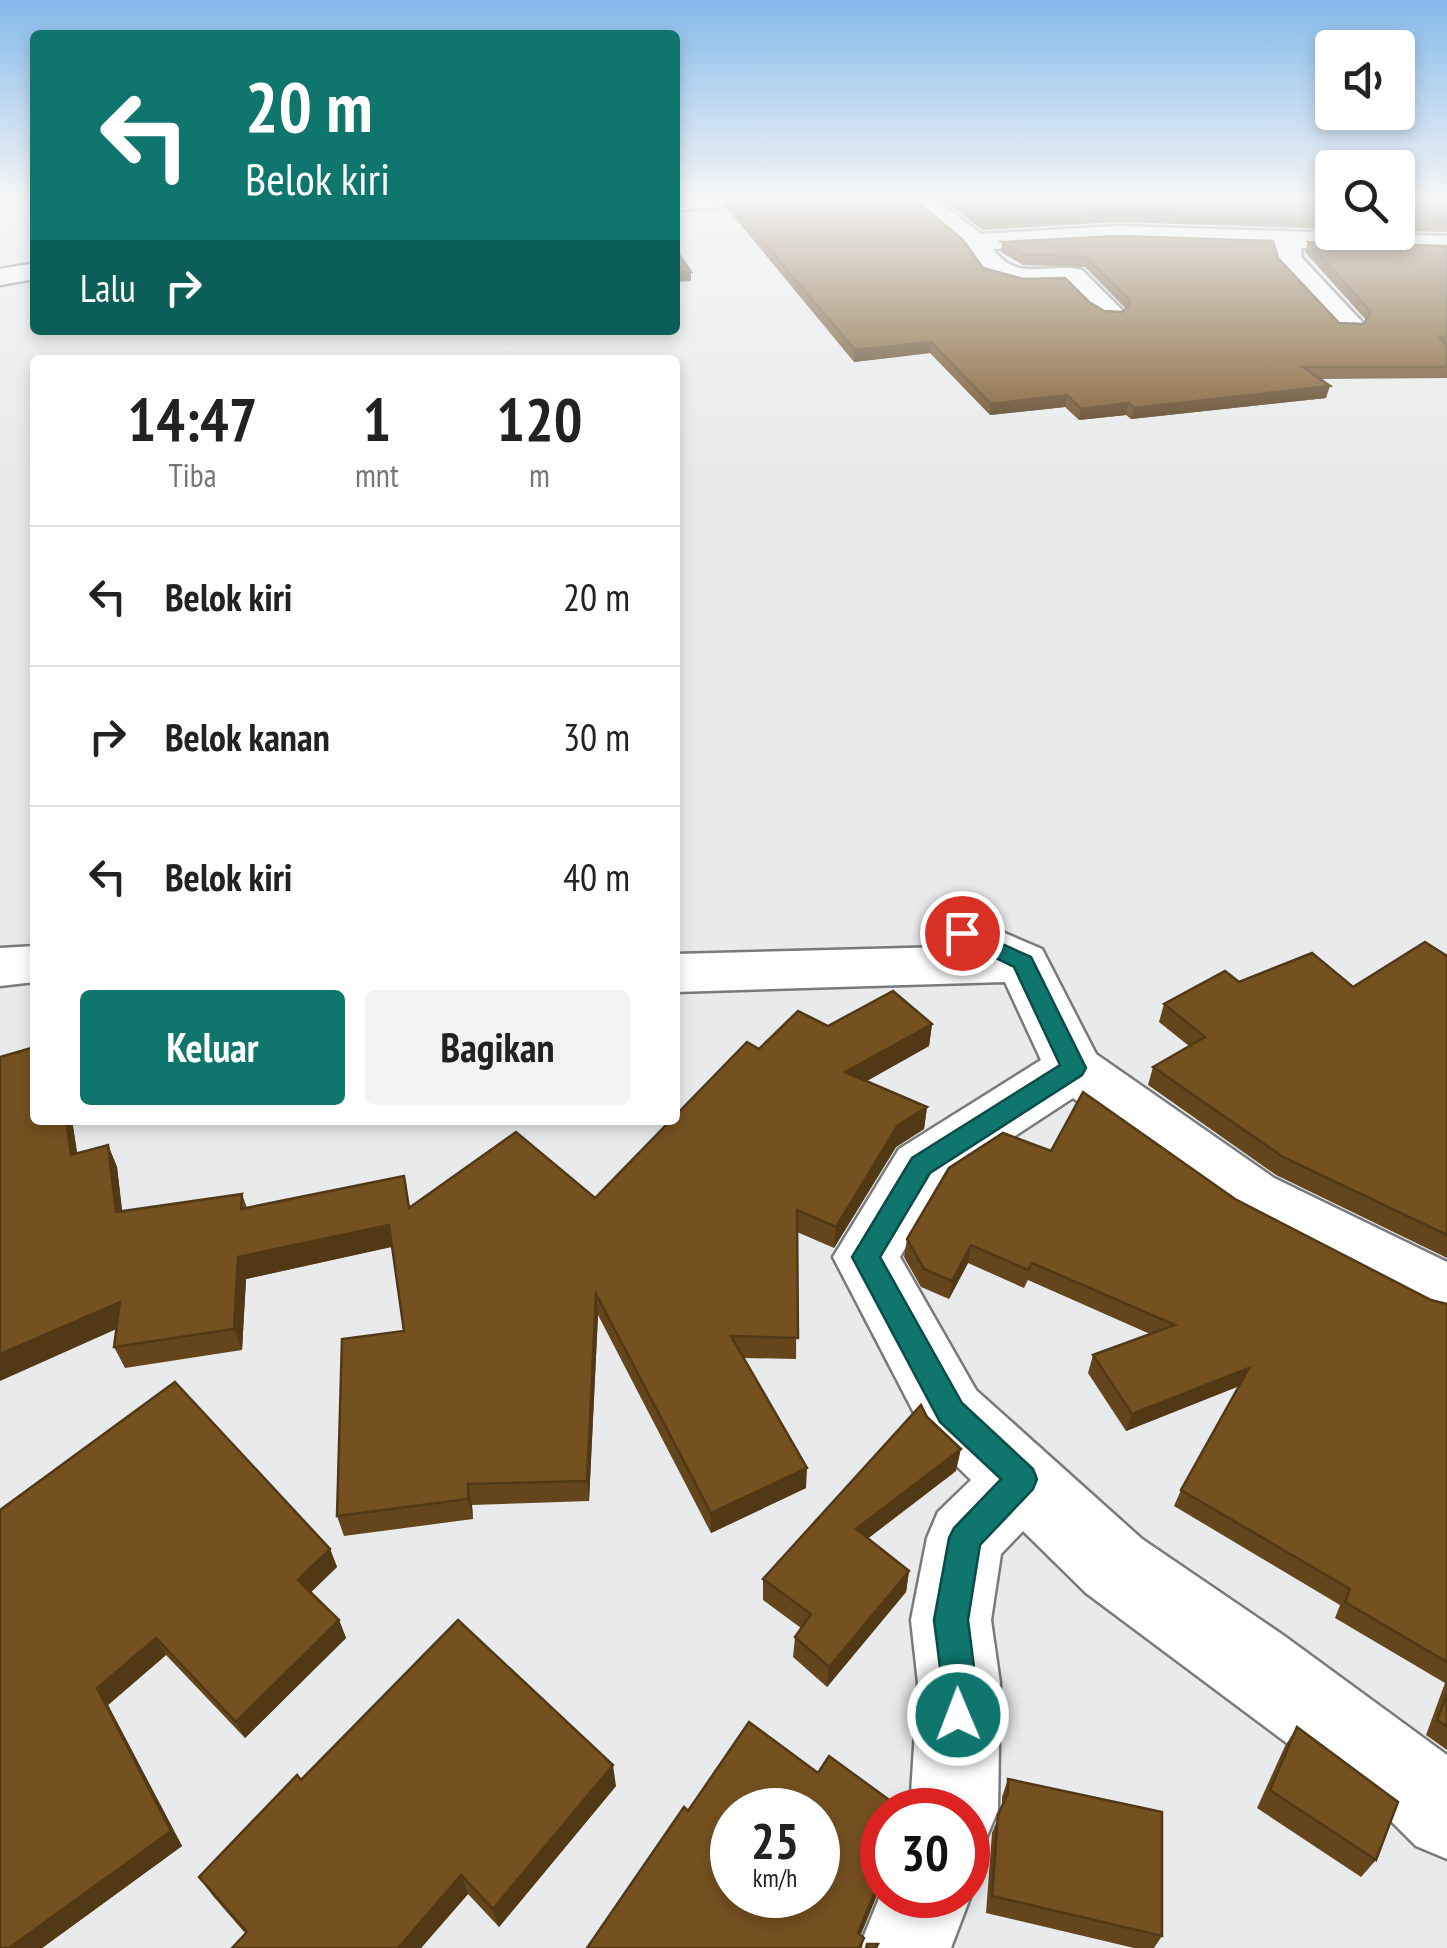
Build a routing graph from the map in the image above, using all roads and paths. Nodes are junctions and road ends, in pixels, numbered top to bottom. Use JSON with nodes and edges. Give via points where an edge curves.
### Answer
{"nodes":[{"id":1,"x":1086,"y":290,"type":"edge"},
{"id":2,"x":1316,"y":290,"type":"edge"},
{"id":3,"x":1110,"y":313,"type":"edge"},
{"id":4,"x":1350,"y":326,"type":"edge"},
{"id":5,"x":962,"y":933,"type":"dead end"},
{"id":6,"x":1023,"y":962,"type":"junction"},
{"id":7,"x":30,"y":964,"type":"edge"},
{"id":8,"x":0,"y":966,"type":"edge"},
{"id":9,"x":680,"y":973,"type":"edge"},
{"id":10,"x":1074,"y":1068,"type":"junction"},
{"id":11,"x":1447,"y":1294,"type":"edge"},
{"id":12,"x":1022,"y":1479,"type":"junction"},
{"id":13,"x":955,"y":1788,"type":"edge"},
{"id":14,"x":1447,"y":1815,"type":"edge"},
{"id":15,"x":917,"y":1918,"type":"edge"},
{"id":16,"x":905,"y":1948,"type":"edge"}],
"edges":[{"from":1,"to":3,"type":"street"},
{"from":2,"to":4,"type":"street"},
{"from":5,"to":6,"type":"street"},
{"from":6,"to":9,"type":"street"},
{"from":6,"to":10,"type":"street"},
{"from":7,"to":8,"type":"street"},
{"from":10,"to":11,"type":"street","via":[[1252,1196]]},
{"from":10,"to":12,"type":"street","via":[[921,1166],[866,1257],[951,1413]]},
{"from":12,"to":13,"type":"street","via":[[965,1538],[951,1620],[959,1683]]},
{"from":12,"to":14,"type":"street","via":[[1114,1566],[1254,1664]]},
{"from":15,"to":16,"type":"street"}]}
